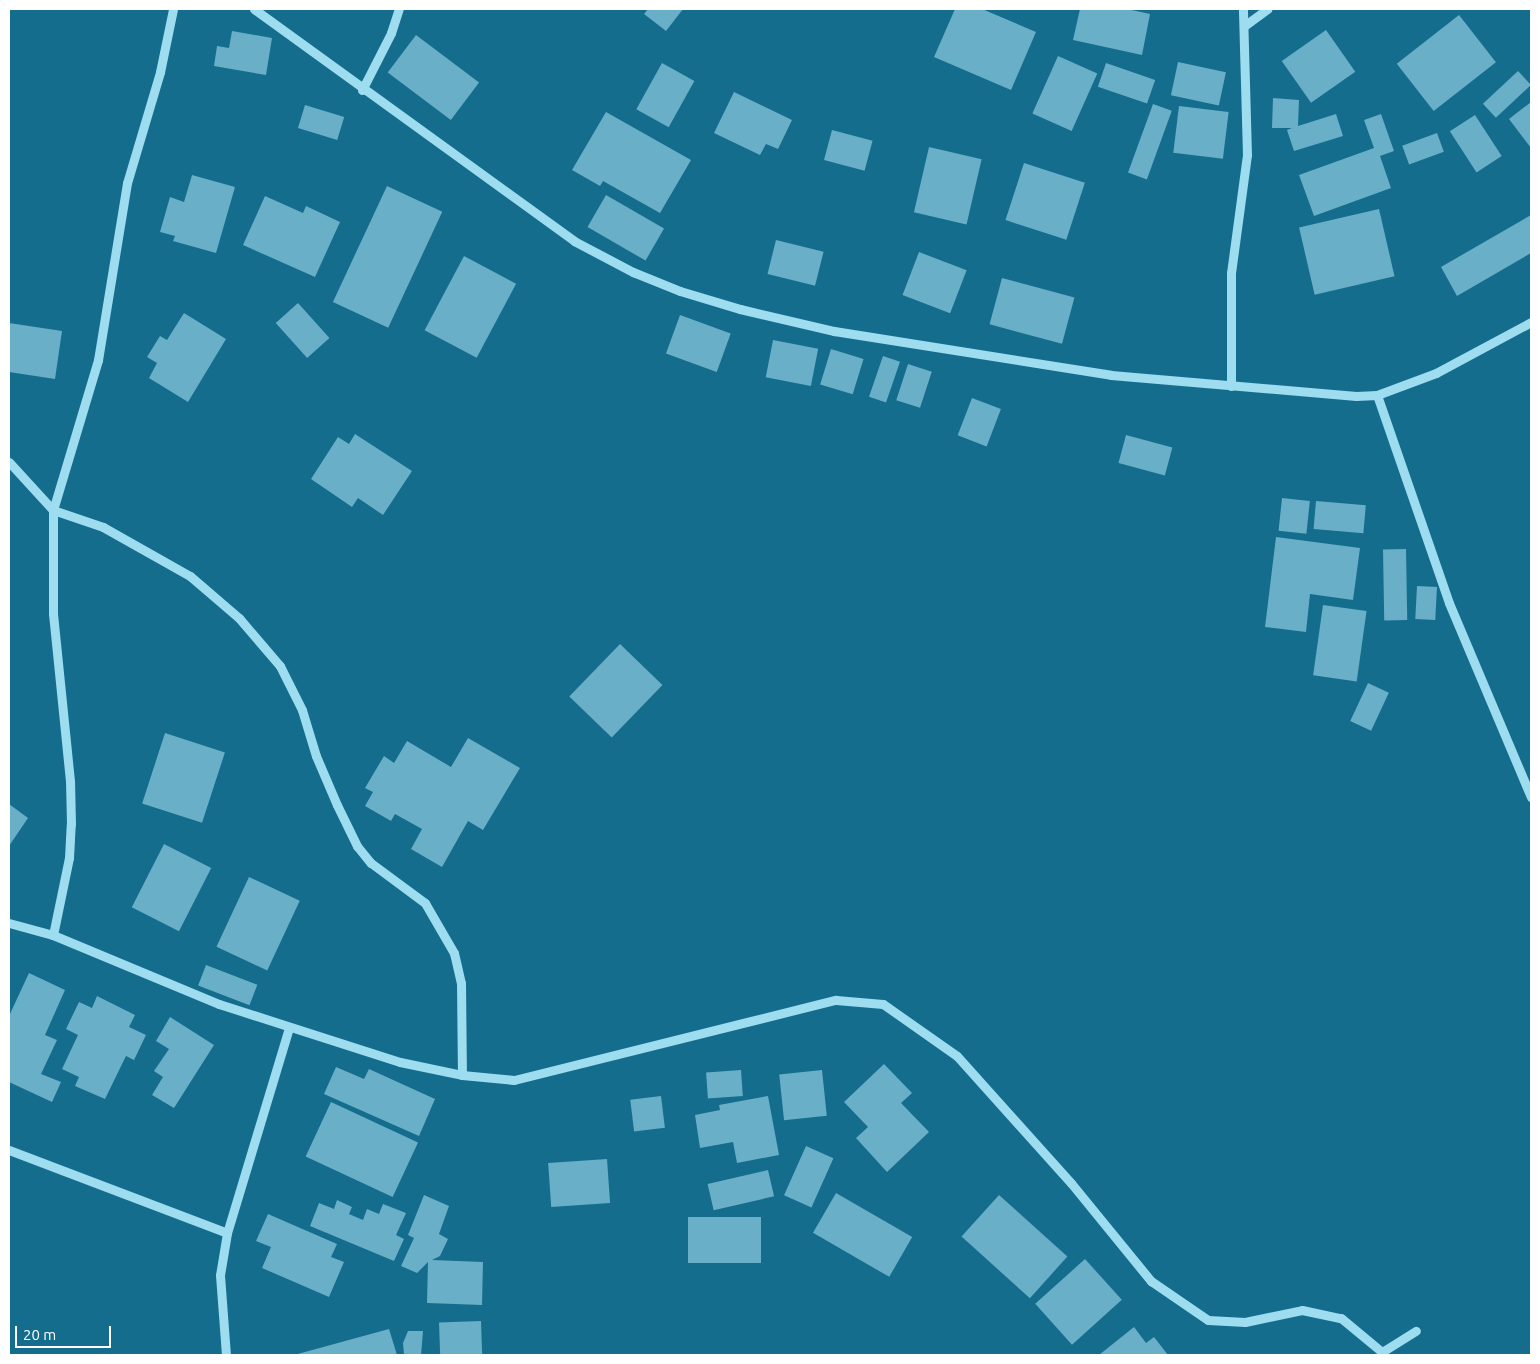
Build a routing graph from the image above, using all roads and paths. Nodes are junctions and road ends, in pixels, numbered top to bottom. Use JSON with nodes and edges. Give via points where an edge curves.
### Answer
{"nodes":[{"id":1,"x":173,"y":9,"type":"edge"},
{"id":2,"x":254,"y":9,"type":"edge"},
{"id":3,"x":399,"y":9,"type":"edge"},
{"id":4,"x":1243,"y":9,"type":"edge"},
{"id":5,"x":1267,"y":9,"type":"edge"},
{"id":6,"x":1244,"y":26,"type":"junction"},
{"id":7,"x":362,"y":90,"type":"junction"},
{"id":8,"x":1531,"y":322,"type":"edge"},
{"id":9,"x":1230,"y":386,"type":"junction"},
{"id":10,"x":1377,"y":395,"type":"junction"},
{"id":11,"x":9,"y":462,"type":"edge"},
{"id":12,"x":53,"y":510,"type":"junction"},
{"id":13,"x":1529,"y":786,"type":"edge"},
{"id":14,"x":1531,"y":797,"type":"edge"},
{"id":15,"x":9,"y":923,"type":"edge"},
{"id":16,"x":53,"y":935,"type":"junction"},
{"id":17,"x":289,"y":1028,"type":"junction"},
{"id":18,"x":462,"y":1075,"type":"junction"},
{"id":19,"x":9,"y":1150,"type":"edge"},
{"id":20,"x":228,"y":1233,"type":"junction"},
{"id":21,"x":1416,"y":1331,"type":"dead end"},
{"id":22,"x":226,"y":1355,"type":"edge"}],
"edges":[{"from":1,"to":12,"type":"street","via":[[160,72],[127,183],[98,360]]},
{"from":2,"to":7,"type":"street"},
{"from":3,"to":7,"type":"street","via":[[391,33]]},
{"from":4,"to":6,"type":"street"},
{"from":5,"to":6,"type":"street"},
{"from":6,"to":9,"type":"street","via":[[1247,155],[1231,273]]},
{"from":7,"to":9,"type":"street","via":[[574,241],[633,272],[680,291],[740,309],[844,333],[1102,374]]},
{"from":8,"to":10,"type":"street","via":[[1436,373]]},
{"from":9,"to":10,"type":"street"},
{"from":10,"to":13,"type":"street","via":[[1449,603],[1478,665],[1500,728]]},
{"from":11,"to":12,"type":"street"},
{"from":12,"to":16,"type":"street","via":[[52,614],[70,781],[71,824],[70,858]]},
{"from":12,"to":18,"type":"street","via":[[103,527],[190,576],[239,618],[280,666],[302,710],[316,756],[357,846],[371,863],[425,903],[454,953],[461,983]]},
{"from":13,"to":14,"type":"street"},
{"from":15,"to":16,"type":"street"},
{"from":16,"to":17,"type":"street","via":[[219,1004]]},
{"from":17,"to":18,"type":"street","via":[[400,1062]]},
{"from":17,"to":20,"type":"street"},
{"from":18,"to":21,"type":"street","via":[[514,1080],[836,1000],[883,1004],[957,1056],[1070,1183],[1151,1281],[1208,1320],[1245,1322],[1302,1310],[1341,1318],[1382,1352]]},
{"from":19,"to":20,"type":"street"},
{"from":20,"to":22,"type":"street","via":[[220,1274]]}]}
